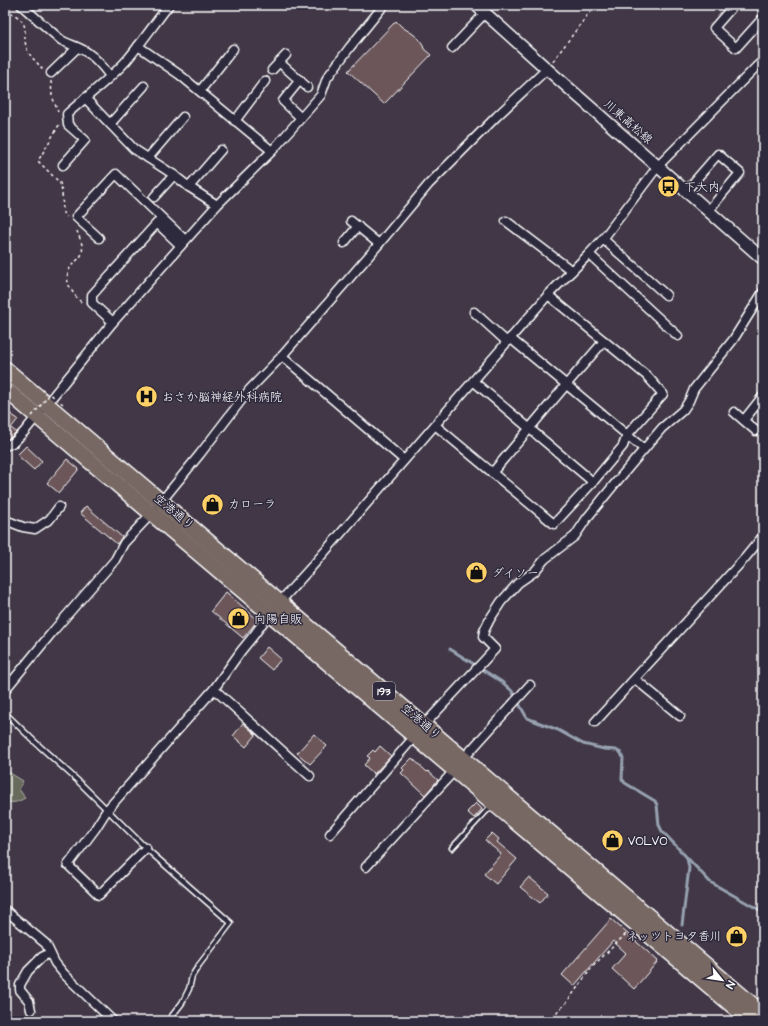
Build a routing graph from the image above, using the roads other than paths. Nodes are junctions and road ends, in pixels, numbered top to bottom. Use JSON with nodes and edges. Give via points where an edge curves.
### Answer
{"nodes":[{"id":1,"x":21,"y":5,"type":"edge"},
{"id":2,"x":169,"y":5,"type":"edge"},
{"id":3,"x":384,"y":5,"type":"edge"},
{"id":4,"x":476,"y":5,"type":"edge"},
{"id":5,"x":734,"y":5,"type":"edge"},
{"id":6,"x":485,"y":13,"type":"junction"},
{"id":7,"x":763,"y":18,"type":"edge"},
{"id":8,"x":138,"y":46,"type":"junction"},
{"id":9,"x":77,"y":48,"type":"junction"},
{"id":10,"x":452,"y":48,"type":"dead end"},
{"id":11,"x":234,"y":49,"type":"dead end"},
{"id":12,"x":286,"y":55,"type":"dead end"},
{"id":13,"x":279,"y":62,"type":"junction"},
{"id":14,"x":763,"y":62,"type":"edge"},
{"id":15,"x":547,"y":68,"type":"junction"},
{"id":16,"x":272,"y":70,"type":"dead end"},
{"id":17,"x":48,"y":74,"type":"road end"},
{"id":18,"x":110,"y":76,"type":"junction"},
{"id":19,"x":300,"y":80,"type":"junction"},
{"id":20,"x":265,"y":81,"type":"dead end"},
{"id":21,"x":144,"y":86,"type":"dead end"},
{"id":22,"x":307,"y":87,"type":"dead end"},
{"id":23,"x":200,"y":91,"type":"junction"},
{"id":24,"x":85,"y":98,"type":"junction"},
{"id":25,"x":183,"y":117,"type":"dead end"},
{"id":26,"x":301,"y":118,"type":"junction"},
{"id":27,"x":235,"y":121,"type":"junction"},
{"id":28,"x":110,"y":124,"type":"junction"},
{"id":29,"x":221,"y":150,"type":"dead end"},
{"id":30,"x":272,"y":151,"type":"junction"},
{"id":31,"x":148,"y":158,"type":"junction"},
{"id":32,"x":63,"y":165,"type":"dead end"},
{"id":33,"x":658,"y":166,"type":"junction"},
{"id":34,"x":174,"y":175,"type":"junction"},
{"id":35,"x":189,"y":187,"type":"junction"},
{"id":36,"x":686,"y":191,"type":"junction"},
{"id":37,"x":154,"y":197,"type":"dead end"},
{"id":38,"x":217,"y":205,"type":"junction"},
{"id":39,"x":708,"y":211,"type":"junction"},
{"id":40,"x":351,"y":220,"type":"dead end"},
{"id":41,"x":506,"y":221,"type":"dead end"},
{"id":42,"x":358,"y":226,"type":"junction"},
{"id":43,"x":99,"y":238,"type":"dead end"},
{"id":44,"x":603,"y":239,"type":"junction"},
{"id":45,"x":183,"y":243,"type":"junction"},
{"id":46,"x":344,"y":243,"type":"dead end"},
{"id":47,"x":379,"y":244,"type":"junction"},
{"id":48,"x":589,"y":254,"type":"junction"},
{"id":49,"x":763,"y":259,"type":"edge"},
{"id":50,"x":572,"y":271,"type":"junction"},
{"id":51,"x":763,"y":292,"type":"edge"},
{"id":52,"x":548,"y":295,"type":"junction"},
{"id":53,"x":666,"y":295,"type":"dead end"},
{"id":54,"x":474,"y":312,"type":"dead end"},
{"id":55,"x":113,"y":322,"type":"junction"},
{"id":56,"x":678,"y":336,"type":"dead end"},
{"id":57,"x":508,"y":340,"type":"junction"},
{"id":58,"x":604,"y":341,"type":"junction"},
{"id":59,"x":282,"y":356,"type":"junction"},
{"id":60,"x":5,"y":369,"type":"edge"},
{"id":61,"x":473,"y":381,"type":"junction"},
{"id":62,"x":566,"y":384,"type":"junction"},
{"id":63,"x":5,"y":389,"type":"edge"},
{"id":64,"x":763,"y":396,"type":"edge"},
{"id":65,"x":38,"y":412,"type":"junction"},
{"id":66,"x":734,"y":412,"type":"dead end"},
{"id":67,"x":744,"y":420,"type":"junction"},
{"id":68,"x":435,"y":425,"type":"junction"},
{"id":69,"x":529,"y":428,"type":"junction"},
{"id":70,"x":756,"y":431,"type":"dead end"},
{"id":71,"x":627,"y":435,"type":"junction"},
{"id":72,"x":5,"y":446,"type":"edge"},
{"id":73,"x":644,"y":449,"type":"junction"},
{"id":74,"x":404,"y":460,"type":"junction"},
{"id":75,"x":492,"y":473,"type":"junction"},
{"id":76,"x":593,"y":482,"type":"junction"},
{"id":77,"x":59,"y":507,"type":"dead end"},
{"id":78,"x":156,"y":507,"type":"junction"},
{"id":79,"x":5,"y":520,"type":"edge"},
{"id":80,"x":763,"y":536,"type":"edge"},
{"id":81,"x":275,"y":607,"type":"junction"},
{"id":82,"x":634,"y":679,"type":"junction"},
{"id":83,"x":530,"y":685,"type":"dead end"},
{"id":84,"x":214,"y":689,"type":"junction"},
{"id":85,"x":5,"y":690,"type":"edge"},
{"id":86,"x":5,"y":713,"type":"edge"},
{"id":87,"x":680,"y":716,"type":"dead end"},
{"id":88,"x":595,"y":722,"type":"dead end"},
{"id":89,"x":420,"y":731,"type":"junction"},
{"id":90,"x":459,"y":764,"type":"junction"},
{"id":91,"x":310,"y":776,"type":"dead end"},
{"id":92,"x":494,"y":803,"type":"junction"},
{"id":93,"x":107,"y":810,"type":"junction"},
{"id":94,"x":330,"y":834,"type":"dead end"},
{"id":95,"x":146,"y":848,"type":"junction"},
{"id":96,"x":452,"y":848,"type":"dead end"},
{"id":97,"x":366,"y":867,"type":"dead end"},
{"id":98,"x":5,"y":910,"type":"edge"},
{"id":99,"x":50,"y":954,"type":"junction"},
{"id":100,"x":31,"y":1010,"type":"dead end"},
{"id":101,"x":763,"y":1014,"type":"edge"},
{"id":102,"x":114,"y":1021,"type":"edge"},
{"id":103,"x":168,"y":1021,"type":"edge"},
{"id":104,"x":751,"y":1021,"type":"edge"}],
"edges":[{"from":1,"to":9,"type":"street","via":[[61,40]]},
{"from":2,"to":8,"type":"street"},
{"from":3,"to":26,"type":"street","via":[[327,78],[322,95]]},
{"from":4,"to":6,"type":"main road","name":"川東高松線"},
{"from":5,"to":7,"type":"street","via":[[714,28],[736,48]]},
{"from":6,"to":10,"type":"street"},
{"from":6,"to":15,"type":"main road","name":"川東高松線"},
{"from":8,"to":18,"type":"street"},
{"from":8,"to":23,"type":"street"},
{"from":9,"to":17,"type":"street"},
{"from":9,"to":18,"type":"street","via":[[88,53]]},
{"from":11,"to":23,"type":"street"},
{"from":12,"to":13,"type":"street"},
{"from":13,"to":16,"type":"street"},
{"from":13,"to":19,"type":"street"},
{"from":14,"to":33,"type":"street","via":[[750,72]]},
{"from":15,"to":33,"type":"main road","name":"川東高松線"},
{"from":15,"to":47,"type":"street","via":[[429,184]]},
{"from":18,"to":24,"type":"street"},
{"from":19,"to":22,"type":"street"},
{"from":19,"to":26,"type":"street","via":[[283,101]]},
{"from":20,"to":27,"type":"street"},
{"from":21,"to":28,"type":"street"},
{"from":23,"to":27,"type":"street"},
{"from":24,"to":28,"type":"street"},
{"from":24,"to":32,"type":"street","via":[[67,114],[68,125],[85,140]]},
{"from":25,"to":31,"type":"street"},
{"from":26,"to":30,"type":"street"},
{"from":27,"to":30,"type":"street"},
{"from":28,"to":31,"type":"street","via":[[134,149]]},
{"from":29,"to":35,"type":"street"},
{"from":30,"to":38,"type":"street"},
{"from":31,"to":34,"type":"street"},
{"from":33,"to":36,"type":"main road","name":"川東高松線"},
{"from":33,"to":44,"type":"street"},
{"from":34,"to":35,"type":"street"},
{"from":34,"to":37,"type":"street"},
{"from":35,"to":38,"type":"street"},
{"from":36,"to":39,"type":"main road","name":"川東高松線"},
{"from":36,"to":39,"type":"street","via":[[718,154],[740,173]]},
{"from":38,"to":45,"type":"street"},
{"from":39,"to":49,"type":"main road","name":"川東高松線"},
{"from":40,"to":42,"type":"street"},
{"from":41,"to":50,"type":"street"},
{"from":42,"to":46,"type":"street"},
{"from":42,"to":47,"type":"street"},
{"from":43,"to":45,"type":"street","via":[[76,218],[116,174]]},
{"from":44,"to":48,"type":"street"},
{"from":44,"to":53,"type":"street"},
{"from":45,"to":55,"type":"street"},
{"from":45,"to":55,"type":"street","via":[[157,223],[92,295],[92,303]]},
{"from":47,"to":59,"type":"street"},
{"from":48,"to":50,"type":"street"},
{"from":48,"to":56,"type":"street"},
{"from":50,"to":52,"type":"street"},
{"from":51,"to":73,"type":"street","via":[[732,340],[694,389],[683,410],[662,428]]},
{"from":52,"to":57,"type":"street"},
{"from":52,"to":58,"type":"street"},
{"from":54,"to":57,"type":"street"},
{"from":55,"to":65,"type":"street"},
{"from":57,"to":61,"type":"street"},
{"from":57,"to":62,"type":"street"},
{"from":58,"to":62,"type":"street"},
{"from":58,"to":71,"type":"street","via":[[646,376],[662,394]]},
{"from":59,"to":74,"type":"street"},
{"from":59,"to":78,"type":"street","via":[[250,389]]},
{"from":60,"to":65,"type":"highway","name":"空港通り","number":"193"},
{"from":61,"to":68,"type":"street"},
{"from":61,"to":69,"type":"street"},
{"from":62,"to":69,"type":"street"},
{"from":62,"to":71,"type":"street"},
{"from":63,"to":65,"type":"highway","name":"空港通り","number":"193"},
{"from":64,"to":67,"type":"street"},
{"from":65,"to":72,"type":"street","via":[[24,432],[14,442]]},
{"from":65,"to":78,"type":"highway","name":"空港通り","number":"193"},
{"from":66,"to":67,"type":"street"},
{"from":67,"to":70,"type":"street"},
{"from":68,"to":74,"type":"street"},
{"from":68,"to":75,"type":"street"},
{"from":69,"to":75,"type":"street"},
{"from":69,"to":76,"type":"street"},
{"from":71,"to":73,"type":"street"},
{"from":71,"to":76,"type":"street","via":[[623,446]]},
{"from":73,"to":89,"type":"street","via":[[575,536],[518,583],[501,602],[484,631],[484,637],[495,649]]},
{"from":74,"to":81,"type":"street"},
{"from":75,"to":76,"type":"street","via":[[554,524]]},
{"from":77,"to":79,"type":"street","via":[[50,519],[35,529]]},
{"from":78,"to":81,"type":"highway","name":"空港通り","number":"193"},
{"from":78,"to":85,"type":"street","via":[[124,543],[115,560]]},
{"from":80,"to":82,"type":"street"},
{"from":81,"to":84,"type":"street"},
{"from":81,"to":89,"type":"highway","name":"空港通り","number":"193"},
{"from":82,"to":87,"type":"street"},
{"from":82,"to":88,"type":"street"},
{"from":83,"to":90,"type":"street"},
{"from":84,"to":91,"type":"street"},
{"from":84,"to":93,"type":"street"},
{"from":86,"to":93,"type":"lane"},
{"from":89,"to":90,"type":"highway","name":"空港通り","number":"193"},
{"from":89,"to":94,"type":"street"},
{"from":90,"to":92,"type":"highway","name":"空港通り","number":"193"},
{"from":90,"to":97,"type":"street"},
{"from":90,"to":101,"type":"highway","name":"空港通り","number":"193"},
{"from":92,"to":96,"type":"lane"},
{"from":92,"to":104,"type":"highway","name":"空港通り","number":"193"},
{"from":93,"to":95,"type":"lane"},
{"from":93,"to":95,"type":"street","via":[[68,865],[99,894]]},
{"from":95,"to":103,"type":"lane","via":[[230,923],[192,976],[190,989]]},
{"from":98,"to":99,"type":"street","via":[[46,944]]},
{"from":99,"to":100,"type":"street","via":[[28,971],[20,985],[20,990],[29,1001]]},
{"from":99,"to":102,"type":"street","via":[[64,974]]}]}
